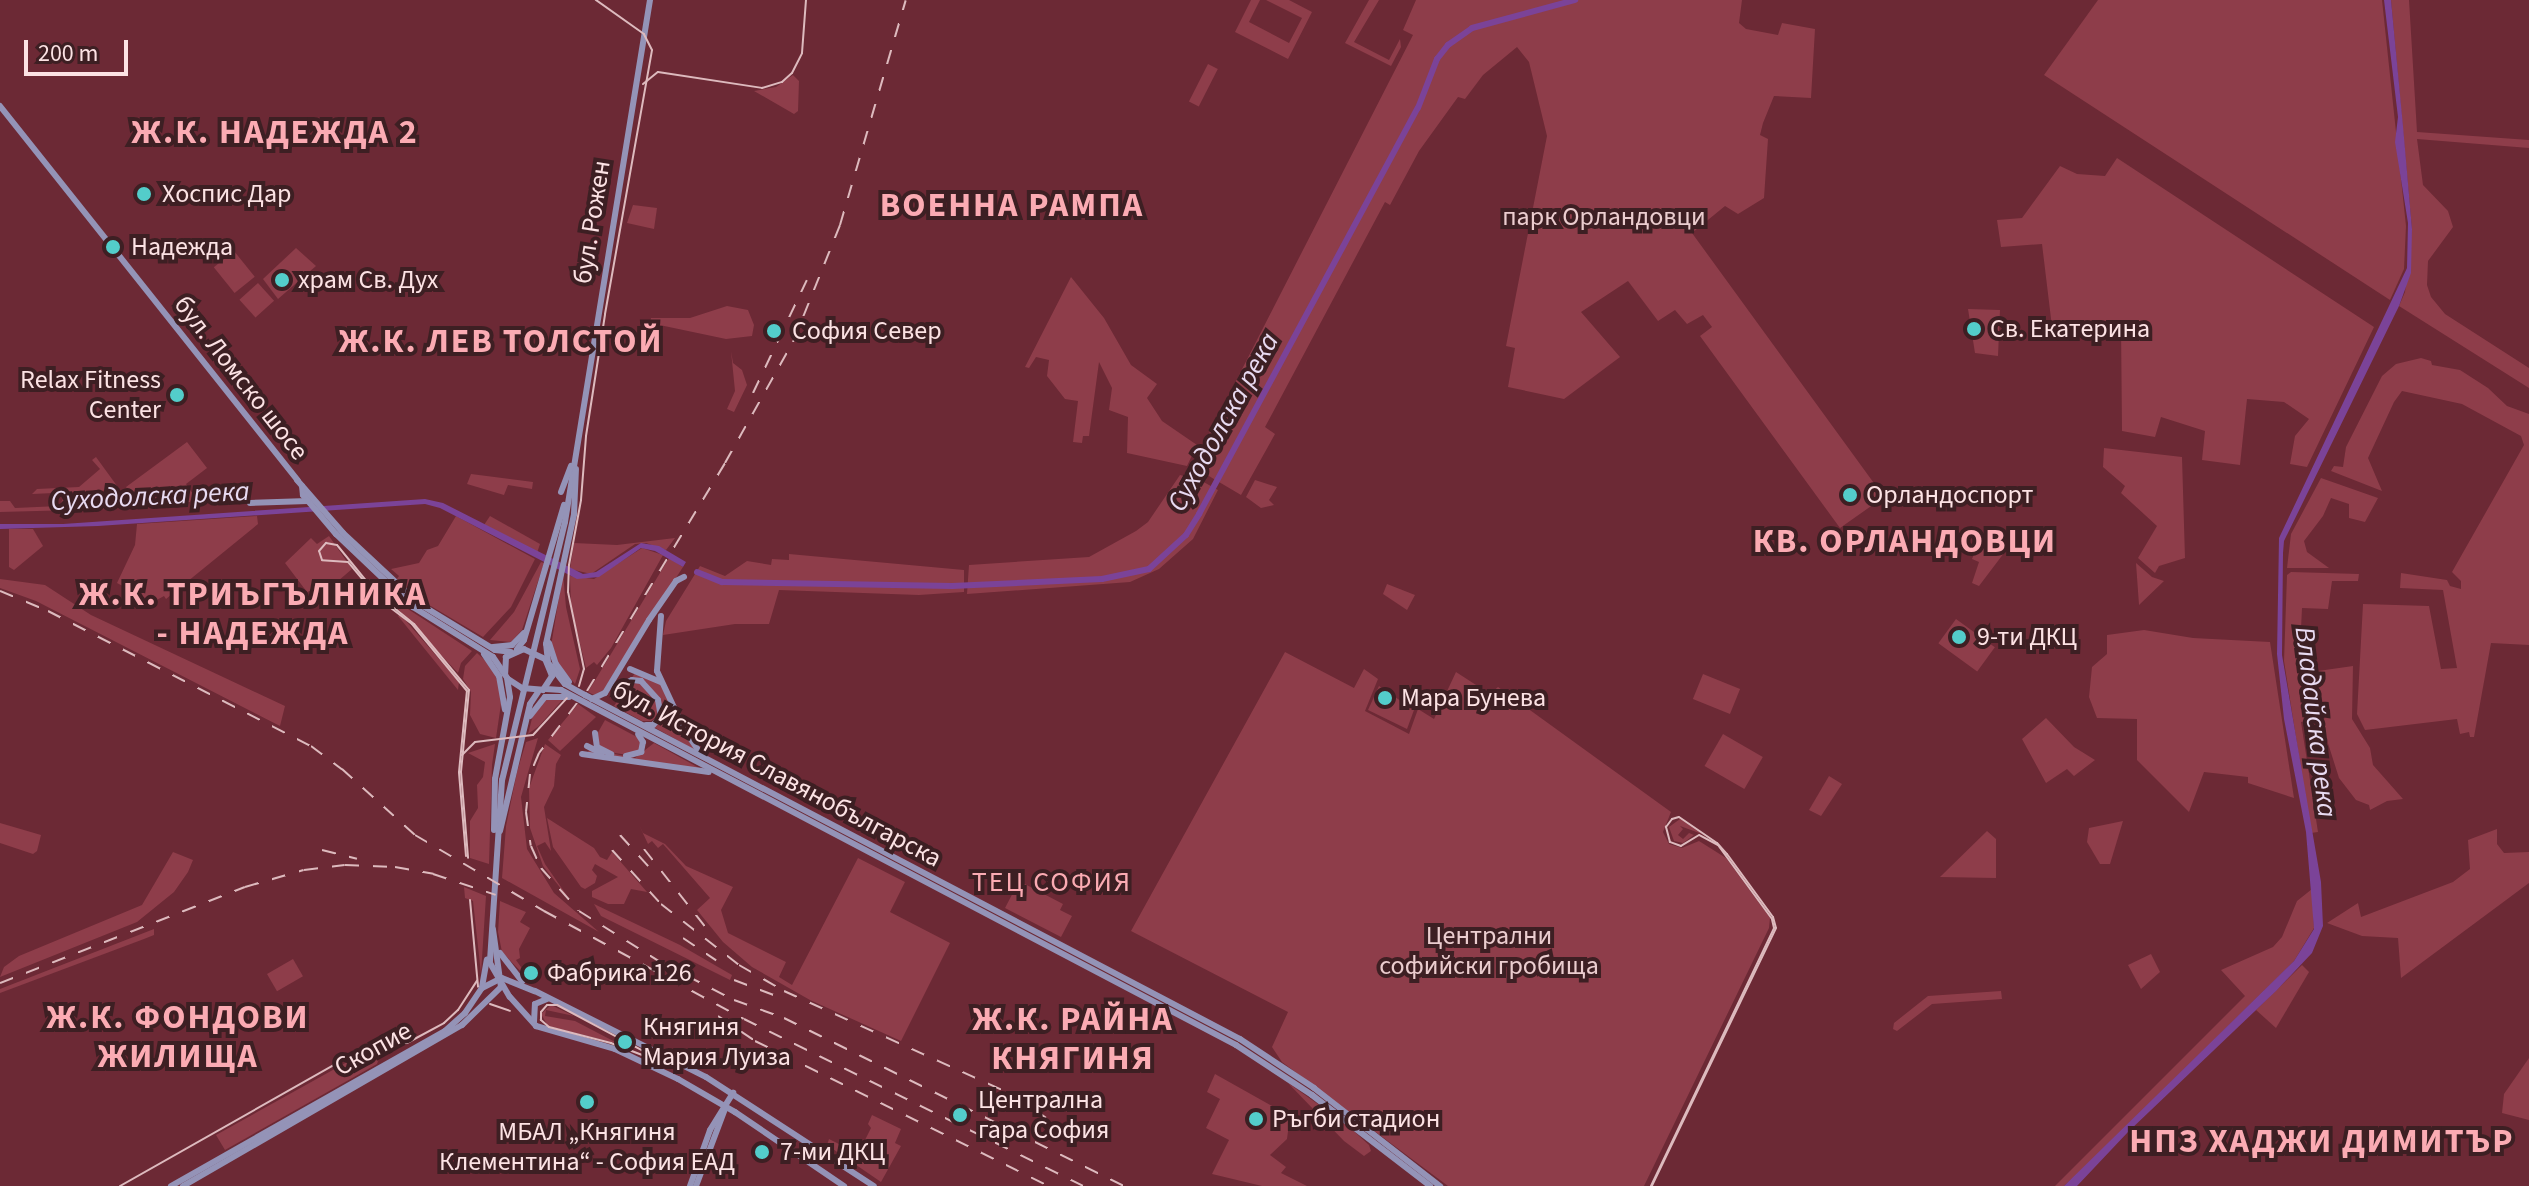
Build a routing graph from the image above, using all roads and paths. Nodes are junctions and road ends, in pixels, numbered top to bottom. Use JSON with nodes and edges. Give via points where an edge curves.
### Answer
{"nodes":[{"id":1,"x":650,"y":0,"type":"edge"},
{"id":2,"x":0,"y":106,"type":"edge"},
{"id":3,"x":576,"y":451,"type":"junction"},
{"id":4,"x":302,"y":486,"type":"junction"},
{"id":5,"x":561,"y":492,"type":"dead end"},
{"id":6,"x":308,"y":501,"type":"junction"},
{"id":7,"x":250,"y":503,"type":"dead end"},
{"id":8,"x":552,"y":556,"type":"junction"},
{"id":9,"x":684,"y":577,"type":"dead end"},
{"id":10,"x":661,"y":616,"type":"dead end"},
{"id":11,"x":528,"y":624,"type":"junction"},
{"id":12,"x":548,"y":636,"type":"junction"},
{"id":13,"x":472,"y":641,"type":"junction"},
{"id":14,"x":483,"y":647,"type":"junction"},
{"id":15,"x":514,"y":651,"type":"junction"},
{"id":16,"x":549,"y":664,"type":"junction"},
{"id":17,"x":630,"y":669,"type":"dead end"},
{"id":18,"x":506,"y":675,"type":"junction"},
{"id":19,"x":661,"y":682,"type":"junction"},
{"id":20,"x":620,"y":686,"type":"dead end"},
{"id":21,"x":543,"y":690,"type":"junction"},
{"id":22,"x":569,"y":691,"type":"junction"},
{"id":23,"x":583,"y":697,"type":"junction"},
{"id":24,"x":598,"y":706,"type":"junction"},
{"id":25,"x":505,"y":721,"type":"junction"},
{"id":26,"x":636,"y":726,"type":"junction"},
{"id":27,"x":524,"y":731,"type":"junction"},
{"id":28,"x":595,"y":733,"type":"dead end"},
{"id":29,"x":587,"y":746,"type":"dead end"},
{"id":30,"x":582,"y":754,"type":"dead end"},
{"id":31,"x":608,"y":754,"type":"junction"},
{"id":32,"x":704,"y":759,"type":"junction"},
{"id":33,"x":715,"y":773,"type":"junction"},
{"id":34,"x":496,"y":850,"type":"junction"},
{"id":35,"x":492,"y":939,"type":"junction"},
{"id":36,"x":500,"y":980,"type":"junction"},
{"id":37,"x":482,"y":988,"type":"junction"},
{"id":38,"x":535,"y":991,"type":"junction"},
{"id":39,"x":492,"y":999,"type":"junction"},
{"id":40,"x":550,"y":999,"type":"junction"},
{"id":41,"x":516,"y":1005,"type":"junction"},
{"id":42,"x":536,"y":1026,"type":"junction"},
{"id":43,"x":733,"y":1093,"type":"junction"},
{"id":44,"x":726,"y":1106,"type":"junction"},
{"id":45,"x":1380,"y":1142,"type":"junction"},
{"id":46,"x":171,"y":1186,"type":"edge"},
{"id":47,"x":183,"y":1186,"type":"edge"},
{"id":48,"x":690,"y":1186,"type":"edge"},
{"id":49,"x":696,"y":1186,"type":"edge"},
{"id":50,"x":844,"y":1186,"type":"edge"},
{"id":51,"x":874,"y":1186,"type":"edge"},
{"id":52,"x":1430,"y":1186,"type":"edge"},
{"id":53,"x":1440,"y":1186,"type":"edge"}],
"edges":[{"from":1,"to":3,"type":"main road","name":"бул. Рожен"},
{"from":2,"to":4,"type":"main road","name":"бул. Ломско шосе"},
{"from":3,"to":5,"type":"main road"},
{"from":3,"to":8,"type":"main road","name":"бул. Рожен"},
{"from":3,"to":12,"type":"main road","name":"бул. Рожен","via":[[574,514]]},
{"from":4,"to":6,"type":"main road","name":"бул. Ломско шосе"},
{"from":4,"to":13,"type":"main road","name":"бул. Ломско шосе","via":[[393,583]]},
{"from":6,"to":7,"type":"main road"},
{"from":6,"to":13,"type":"main road","name":"бул. Ломско шосе","via":[[399,596]]},
{"from":8,"to":11,"type":"main road","name":"бул. Рожен"},
{"from":8,"to":34,"type":"main road","name":"бул. Рожен","via":[[553,571],[509,747]]},
{"from":9,"to":23,"type":"main road","via":[[649,620],[605,693]]},
{"from":10,"to":19,"type":"main road"},
{"from":11,"to":14,"type":"main road","via":[[512,645]]},
{"from":11,"to":15,"type":"main road","name":"бул. Рожен","via":[[523,643]]},
{"from":12,"to":16,"type":"main road","name":"бул. Рожен"},
{"from":12,"to":22,"type":"main road"},
{"from":13,"to":14,"type":"main road","name":"бул. Ломско шосе"},
{"from":14,"to":15,"type":"main road","name":"бул. Ломско шосе"},
{"from":14,"to":18,"type":"main road","name":"бул. Ломско шосе"},
{"from":14,"to":25,"type":"main road","via":[[501,681]]},
{"from":15,"to":16,"type":"main road","via":[[539,654]]},
{"from":15,"to":18,"type":"main road","via":[[504,662]]},
{"from":16,"to":21,"type":"main road","via":[[551,679]]},
{"from":16,"to":22,"type":"main road","name":"бул. История Славянобългарска"},
{"from":17,"to":19,"type":"main road"},
{"from":18,"to":21,"type":"main road","via":[[531,691]]},
{"from":18,"to":25,"type":"main road","name":"бул. Рожен","via":[[510,697]]},
{"from":19,"to":32,"type":"main road"},
{"from":20,"to":26,"type":"main road","via":[[641,681],[658,700],[658,721]]},
{"from":21,"to":22,"type":"main road","name":"бул. История Славянобългарска"},
{"from":21,"to":27,"type":"main road","name":"бул. Рожен","via":[[530,702]]},
{"from":22,"to":23,"type":"main road","name":"бул. История Славянобългарска"},
{"from":22,"to":27,"type":"main road","via":[[540,701]]},
{"from":23,"to":24,"type":"main road","name":"бул. История Славянобългарска"},
{"from":23,"to":24,"type":"main road","name":"бул. История Славянобългарска"},
{"from":24,"to":26,"type":"main road","name":"бул. История Славянобългарска"},
{"from":25,"to":34,"type":"main road","name":"бул. Рожен","via":[[493,799]]},
{"from":26,"to":31,"type":"main road","via":[[641,752],[630,757]]},
{"from":26,"to":32,"type":"main road","name":"бул. История Славянобългарска"},
{"from":26,"to":33,"type":"main road","name":"бул. История Славянобългарска"},
{"from":27,"to":34,"type":"main road","name":"бул. Рожен"},
{"from":28,"to":31,"type":"main road","via":[[597,747]]},
{"from":29,"to":31,"type":"main road"},
{"from":30,"to":33,"type":"main road"},
{"from":32,"to":45,"type":"main road","name":"бул. История Славянобългарска","via":[[1210,1022],[1279,1064]]},
{"from":33,"to":45,"type":"main road","name":"бул. История Славянобългарска","via":[[1236,1045]]},
{"from":34,"to":35,"type":"main road","name":"бул. Рожен"},
{"from":35,"to":36,"type":"main road","name":"бул. Рожен","via":[[490,964]]},
{"from":35,"to":37,"type":"main road"},
{"from":35,"to":38,"type":"main road","via":[[506,965]]},
{"from":36,"to":37,"type":"main road","name":"Скопие"},
{"from":36,"to":38,"type":"main road"},
{"from":36,"to":39,"type":"main road","name":"Скопие"},
{"from":36,"to":41,"type":"main road"},
{"from":37,"to":46,"type":"main road","name":"Скопие","via":[[445,1031]]},
{"from":38,"to":40,"type":"main road"},
{"from":39,"to":41,"type":"main road"},
{"from":39,"to":47,"type":"main road","name":"Скопие","via":[[445,1038]]},
{"from":40,"to":42,"type":"main road","via":[[535,1004]]},
{"from":40,"to":43,"type":"main road"},
{"from":41,"to":42,"type":"main road"},
{"from":42,"to":44,"type":"main road","via":[[615,1049]]},
{"from":43,"to":44,"type":"main road"},
{"from":43,"to":51,"type":"main road"},
{"from":44,"to":48,"type":"main road","via":[[710,1130]]},
{"from":44,"to":49,"type":"main road"},
{"from":44,"to":50,"type":"main road"},
{"from":45,"to":52,"type":"main road","name":"бул. История Славянобългарска"},
{"from":45,"to":53,"type":"main road","name":"бул. История Славянобългарска"}]}
